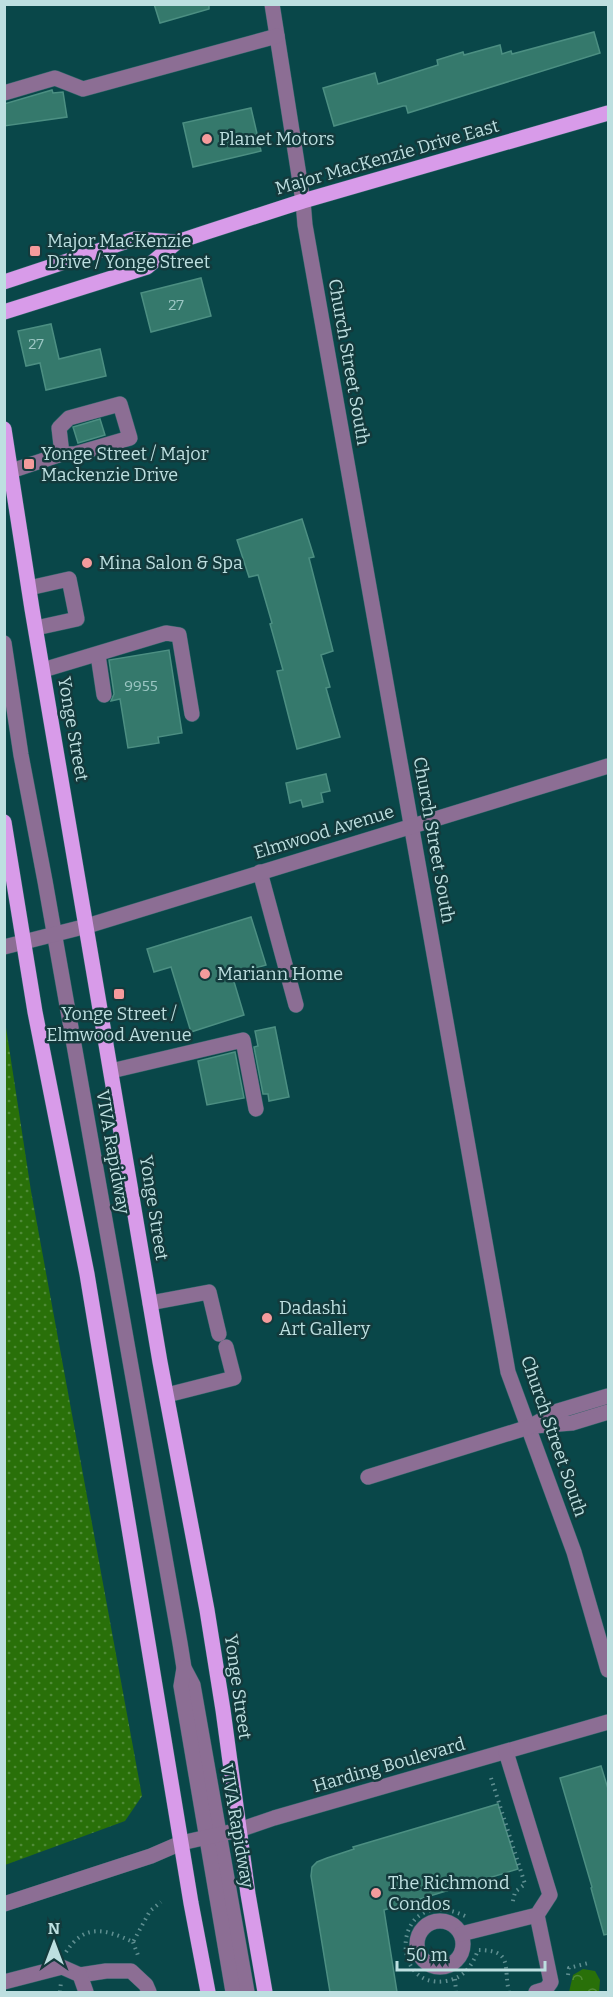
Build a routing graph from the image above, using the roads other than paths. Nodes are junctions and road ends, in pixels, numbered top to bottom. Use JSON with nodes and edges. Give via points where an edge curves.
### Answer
{"nodes":[{"id":1,"x":272,"y":4,"type":"edge"},
{"id":2,"x":277,"y":36,"type":"junction"},
{"id":3,"x":4,"y":93,"type":"edge"},
{"id":4,"x":609,"y":113,"type":"edge"},
{"id":5,"x":303,"y":201,"type":"junction"},
{"id":6,"x":177,"y":242,"type":"junction"},
{"id":7,"x":4,"y":282,"type":"edge"},
{"id":8,"x":4,"y":312,"type":"edge"},
{"id":9,"x":4,"y":429,"type":"edge"},
{"id":10,"x":62,"y":454,"type":"junction"},
{"id":11,"x":11,"y":471,"type":"junction"},
{"id":12,"x":29,"y":588,"type":"junction"},
{"id":13,"x":36,"y":628,"type":"junction"},
{"id":14,"x":4,"y":643,"type":"edge"},
{"id":15,"x":98,"y":655,"type":"junction"},
{"id":16,"x":43,"y":670,"type":"junction"},
{"id":17,"x":104,"y":695,"type":"dead end"},
{"id":18,"x":192,"y":714,"type":"dead end"},
{"id":19,"x":609,"y":766,"type":"edge"},
{"id":20,"x":4,"y":822,"type":"edge"},
{"id":21,"x":411,"y":826,"type":"junction"},
{"id":22,"x":260,"y":872,"type":"junction"},
{"id":23,"x":87,"y":926,"type":"junction"},
{"id":24,"x":54,"y":934,"type":"junction"},
{"id":25,"x":25,"y":941,"type":"junction"},
{"id":26,"x":4,"y":947,"type":"edge"},
{"id":27,"x":296,"y":1005,"type":"dead end"},
{"id":28,"x":111,"y":1071,"type":"junction"},
{"id":29,"x":256,"y":1109,"type":"dead end"},
{"id":30,"x":150,"y":1303,"type":"junction"},
{"id":31,"x":167,"y":1395,"type":"junction"},
{"id":32,"x":609,"y":1395,"type":"edge"},
{"id":33,"x":609,"y":1412,"type":"edge"},
{"id":34,"x":529,"y":1427,"type":"junction"},
{"id":35,"x":368,"y":1476,"type":"dead end"},
{"id":36,"x":609,"y":1670,"type":"edge"},
{"id":37,"x":609,"y":1722,"type":"edge"},
{"id":38,"x":506,"y":1752,"type":"junction"},
{"id":39,"x":239,"y":1830,"type":"junction"},
{"id":40,"x":213,"y":1836,"type":"junction"},
{"id":41,"x":181,"y":1843,"type":"junction"},
{"id":42,"x":4,"y":1904,"type":"edge"},
{"id":43,"x":537,"y":1915,"type":"junction"},
{"id":44,"x":461,"y":1934,"type":"dead end"},
{"id":45,"x":80,"y":1975,"type":"junction"},
{"id":46,"x":4,"y":1982,"type":"edge"},
{"id":47,"x":86,"y":1992,"type":"edge"},
{"id":48,"x":149,"y":1992,"type":"edge"},
{"id":49,"x":208,"y":1992,"type":"edge"},
{"id":50,"x":233,"y":1992,"type":"edge"},
{"id":51,"x":247,"y":1992,"type":"edge"},
{"id":52,"x":265,"y":1992,"type":"edge"},
{"id":53,"x":536,"y":1992,"type":"edge"}],
"edges":[{"from":1,"to":2,"type":"street","name":"Church Street South"},
{"from":2,"to":3,"type":"street","via":[[83,89],[55,78]]},
{"from":2,"to":5,"type":"street","name":"Church Street South"},
{"from":4,"to":5,"type":"main road","name":"Major MacKenzie Drive East"},
{"from":5,"to":6,"type":"main road","name":"Major MacKenzie Drive East"},
{"from":5,"to":21,"type":"street","name":"Church Street South"},
{"from":6,"to":7,"type":"main road","name":"Major MacKenzie Drive East","via":[[134,239]]},
{"from":6,"to":8,"type":"main road","name":"Major MacKenzie Drive East","via":[[147,267]]},
{"from":9,"to":11,"type":"main road","name":"Yonge Street"},
{"from":10,"to":10,"type":"street","via":[[59,428],[69,418],[120,404],[130,438]]},
{"from":10,"to":11,"type":"street"},
{"from":11,"to":12,"type":"main road","name":"Yonge Street"},
{"from":12,"to":13,"type":"main road","name":"Yonge Street"},
{"from":12,"to":13,"type":"street","via":[[69,579],[77,619]]},
{"from":13,"to":16,"type":"main road","name":"Yonge Street"},
{"from":14,"to":24,"type":"street","name":"VIVA Rapidway"},
{"from":15,"to":16,"type":"street"},
{"from":15,"to":17,"type":"street"},
{"from":15,"to":18,"type":"street","via":[[166,633],[178,635]]},
{"from":16,"to":23,"type":"main road","name":"Yonge Street"},
{"from":19,"to":21,"type":"street","name":"Elmwood Avenue"},
{"from":20,"to":25,"type":"main road"},
{"from":21,"to":22,"type":"street","name":"Elmwood Avenue"},
{"from":21,"to":34,"type":"street","name":"Church Street South","via":[[508,1372]]},
{"from":22,"to":23,"type":"street","name":"Elmwood Avenue"},
{"from":22,"to":27,"type":"street"},
{"from":23,"to":24,"type":"street","name":"Elmwood Avenue"},
{"from":23,"to":28,"type":"main road","name":"Yonge Street"},
{"from":24,"to":25,"type":"street","name":"Elmwood Avenue"},
{"from":24,"to":40,"type":"street","name":"VIVA Rapidway","via":[[184,1668],[193,1685]]},
{"from":25,"to":26,"type":"street","name":"Elmwood Avenue"},
{"from":25,"to":41,"type":"main road","via":[[35,1012],[87,1274]]},
{"from":28,"to":29,"type":"street","via":[[243,1040]]},
{"from":28,"to":30,"type":"main road","name":"Yonge Street"},
{"from":30,"to":31,"type":"main road","name":"Yonge Street"},
{"from":30,"to":31,"type":"street","via":[[209,1292],[234,1378]]},
{"from":31,"to":39,"type":"main road","name":"Yonge Street","via":[[207,1610]]},
{"from":32,"to":34,"type":"street","via":[[558,1411]]},
{"from":33,"to":34,"type":"street","via":[[572,1423]]},
{"from":34,"to":35,"type":"street"},
{"from":34,"to":36,"type":"street","name":"Church Street South","via":[[574,1552]]},
{"from":37,"to":38,"type":"street","name":"Harding Boulevard"},
{"from":38,"to":39,"type":"street","name":"Harding Boulevard"},
{"from":38,"to":43,"type":"street","via":[[550,1895]]},
{"from":39,"to":40,"type":"street","name":"Harding Boulevard"},
{"from":39,"to":52,"type":"main road","name":"Yonge Street"},
{"from":40,"to":41,"type":"street","name":"Harding Boulevard"},
{"from":40,"to":50,"type":"street","name":"VIVA Rapidway"},
{"from":40,"to":51,"type":"street","name":"VIVA Rapidway"},
{"from":41,"to":42,"type":"street","name":"Harding Boulevard"},
{"from":41,"to":49,"type":"main road"},
{"from":43,"to":44,"type":"street"},
{"from":43,"to":53,"type":"street","via":[[551,1982],[546,1989]]},
{"from":45,"to":46,"type":"street","via":[[62,1967]]},
{"from":45,"to":47,"type":"street"},
{"from":45,"to":48,"type":"street","via":[[131,1971]]}]}
